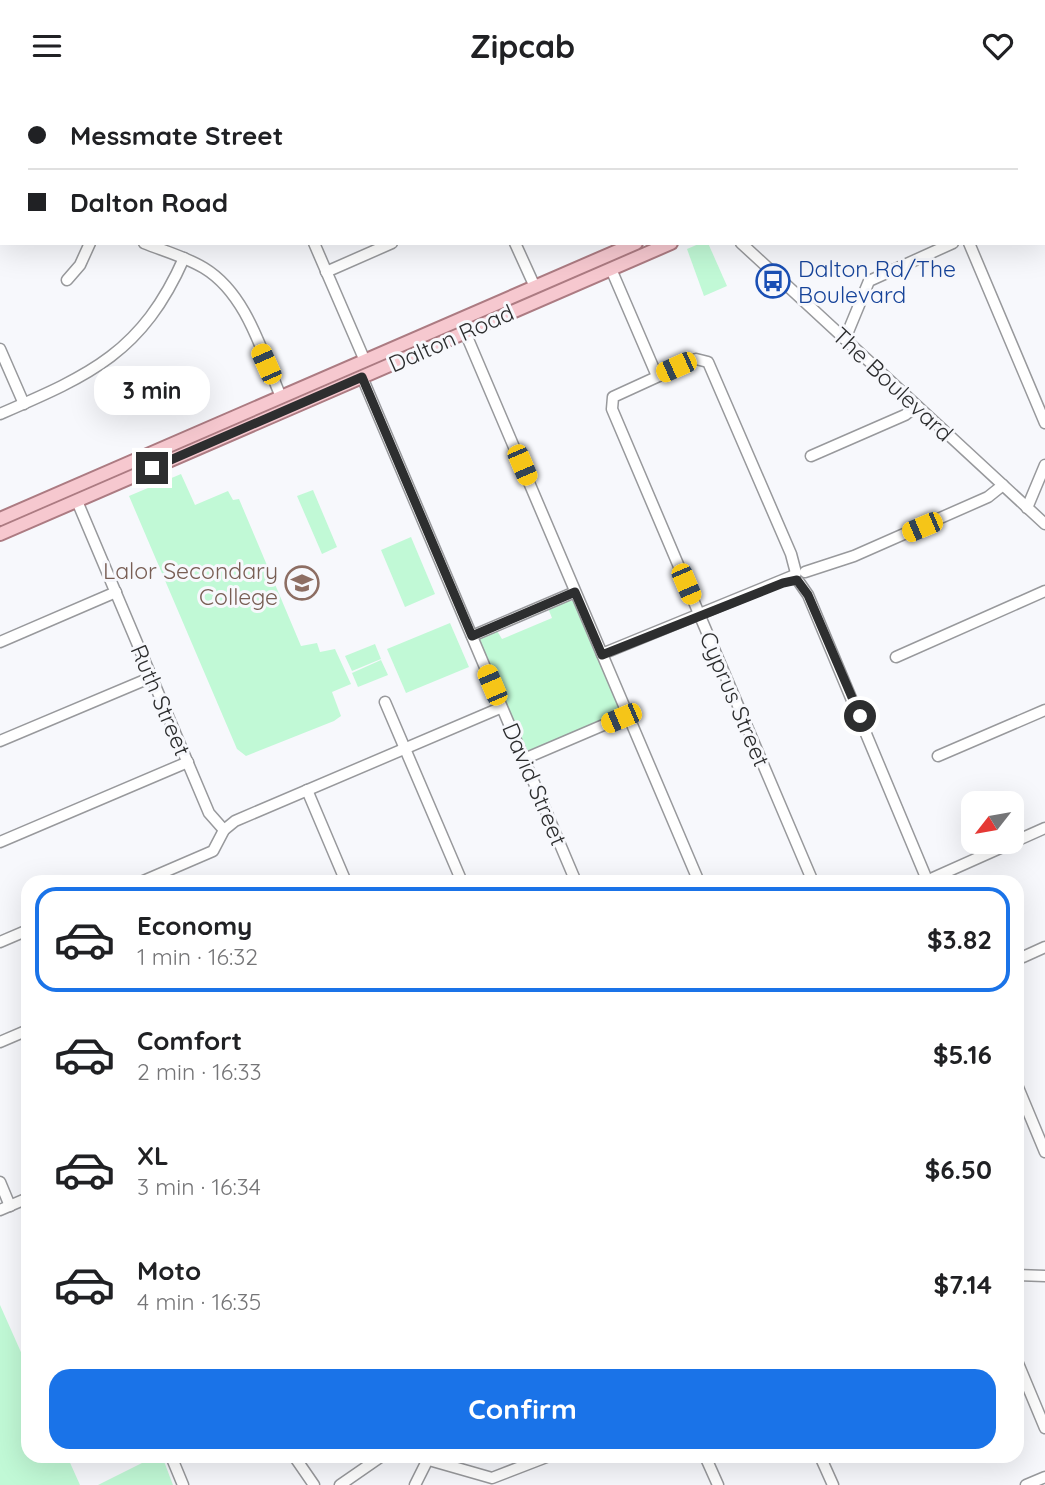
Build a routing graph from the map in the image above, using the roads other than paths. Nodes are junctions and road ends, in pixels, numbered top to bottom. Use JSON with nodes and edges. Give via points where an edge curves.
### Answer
{"nodes":[{"id":1,"x":89,"y":245,"type":"edge"},
{"id":2,"x":150,"y":245,"type":"edge"},
{"id":3,"x":315,"y":245,"type":"edge"},
{"id":4,"x":387,"y":245,"type":"edge"},
{"id":5,"x":516,"y":245,"type":"edge"},
{"id":6,"x":631,"y":245,"type":"edge"},
{"id":7,"x":666,"y":245,"type":"edge"},
{"id":8,"x":743,"y":245,"type":"edge"},
{"id":9,"x":949,"y":245,"type":"edge"},
{"id":10,"x":970,"y":245,"type":"edge"},
{"id":11,"x":184,"y":258,"type":"junction"},
{"id":12,"x":611,"y":269,"type":"junction"},
{"id":13,"x":326,"y":272,"type":"junction"},
{"id":14,"x":66,"y":280,"type":"dead end"},
{"id":15,"x":534,"y":287,"type":"junction"},
{"id":16,"x":460,"y":320,"type":"junction"},
{"id":17,"x":465,"y":332,"type":"junction"},
{"id":18,"x":845,"y":339,"type":"junction"},
{"id":19,"x":0,"y":349,"type":"edge"},
{"id":20,"x":365,"y":361,"type":"junction"},
{"id":21,"x":657,"y":376,"type":"junction"},
{"id":22,"x":362,"y":377,"type":"junction"},
{"id":23,"x":281,"y":397,"type":"junction"},
{"id":24,"x":24,"y":404,"type":"junction"},
{"id":25,"x":916,"y":406,"type":"junction"},
{"id":26,"x":286,"y":410,"type":"junction"},
{"id":27,"x":0,"y":414,"type":"edge"},
{"id":28,"x":1045,"y":423,"type":"edge"},
{"id":29,"x":811,"y":456,"type":"dead end"},
{"id":30,"x":1045,"y":465,"type":"edge"},
{"id":31,"x":1003,"y":485,"type":"junction"},
{"id":32,"x":72,"y":488,"type":"junction"},
{"id":33,"x":77,"y":501,"type":"junction"},
{"id":34,"x":1027,"y":508,"type":"junction"},
{"id":35,"x":0,"y":519,"type":"edge"},
{"id":36,"x":1045,"y":524,"type":"edge"},
{"id":37,"x":0,"y":534,"type":"edge"},
{"id":38,"x":801,"y":576,"type":"junction"},
{"id":39,"x":1045,"y":591,"type":"edge"},
{"id":40,"x":116,"y":592,"type":"junction"},
{"id":41,"x":575,"y":592,"type":"junction"},
{"id":42,"x":700,"y":615,"type":"junction"},
{"id":43,"x":472,"y":636,"type":"junction"},
{"id":44,"x":0,"y":642,"type":"edge"},
{"id":45,"x":602,"y":655,"type":"junction"},
{"id":46,"x":896,"y":657,"type":"dead end"},
{"id":47,"x":152,"y":677,"type":"junction"},
{"id":48,"x":386,"y":702,"type":"dead end"},
{"id":49,"x":500,"y":708,"type":"junction"},
{"id":50,"x":1045,"y":710,"type":"edge"},
{"id":51,"x":627,"y":715,"type":"junction"},
{"id":52,"x":0,"y":741,"type":"edge"},
{"id":53,"x":405,"y":749,"type":"junction"},
{"id":54,"x":938,"y":756,"type":"dead end"},
{"id":55,"x":524,"y":759,"type":"junction"},
{"id":56,"x":188,"y":762,"type":"junction"},
{"id":57,"x":307,"y":790,"type":"junction"},
{"id":58,"x":1045,"y":828,"type":"edge"},
{"id":59,"x":224,"y":830,"type":"junction"},
{"id":60,"x":0,"y":842,"type":"edge"},
{"id":61,"x":157,"y":875,"type":"edge"},
{"id":62,"x":343,"y":875,"type":"edge"},
{"id":63,"x":459,"y":875,"type":"edge"},
{"id":64,"x":573,"y":875,"type":"edge"},
{"id":65,"x":696,"y":875,"type":"edge"},
{"id":66,"x":810,"y":875,"type":"edge"},
{"id":67,"x":926,"y":875,"type":"edge"},
{"id":68,"x":936,"y":875,"type":"edge"},
{"id":69,"x":21,"y":933,"type":"edge"},
{"id":70,"x":0,"y":942,"type":"edge"},
{"id":71,"x":1045,"y":947,"type":"edge"},
{"id":72,"x":1024,"y":957,"type":"edge"},
{"id":73,"x":21,"y":1033,"type":"edge"},
{"id":74,"x":0,"y":1042,"type":"edge"},
{"id":75,"x":1024,"y":1102,"type":"edge"},
{"id":76,"x":1045,"y":1152,"type":"edge"},
{"id":77,"x":0,"y":1182,"type":"edge"},
{"id":78,"x":5,"y":1208,"type":"edge"},
{"id":79,"x":1024,"y":1275,"type":"edge"},
{"id":80,"x":1045,"y":1276,"type":"edge"},
{"id":81,"x":1024,"y":1378,"type":"edge"},
{"id":82,"x":1045,"y":1428,"type":"edge"},
{"id":83,"x":175,"y":1463,"type":"edge"},
{"id":84,"x":299,"y":1463,"type":"edge"},
{"id":85,"x":372,"y":1463,"type":"edge"},
{"id":86,"x":426,"y":1463,"type":"edge"},
{"id":87,"x":445,"y":1463,"type":"edge"},
{"id":88,"x":531,"y":1463,"type":"edge"},
{"id":89,"x":708,"y":1463,"type":"edge"},
{"id":90,"x":823,"y":1463,"type":"edge"},
{"id":91,"x":1045,"y":1477,"type":"edge"},
{"id":92,"x":183,"y":1485,"type":"edge"},
{"id":93,"x":314,"y":1485,"type":"edge"},
{"id":94,"x":340,"y":1485,"type":"edge"},
{"id":95,"x":415,"y":1485,"type":"edge"},
{"id":96,"x":718,"y":1485,"type":"edge"},
{"id":97,"x":833,"y":1485,"type":"edge"},
{"id":98,"x":1026,"y":1485,"type":"edge"}],
"edges":[{"from":1,"to":14,"type":"street"},
{"from":2,"to":11,"type":"street"},
{"from":3,"to":13,"type":"street"},
{"from":4,"to":13,"type":"street"},
{"from":5,"to":15,"type":"street"},
{"from":6,"to":15,"type":"main road","name":"Dalton Road"},
{"from":7,"to":12,"type":"main road","name":"Dalton Road"},
{"from":8,"to":18,"type":"street","name":"The Boulevard"},
{"from":9,"to":18,"type":"street","via":[[869,281]]},
{"from":10,"to":28,"type":"street"},
{"from":11,"to":23,"type":"street","via":[[207,270],[232,292]]},
{"from":11,"to":24,"type":"street","via":[[154,314],[127,345],[80,379]]},
{"from":12,"to":17,"type":"main road","name":"Dalton Road"},
{"from":12,"to":21,"type":"street"},
{"from":13,"to":20,"type":"street"},
{"from":15,"to":16,"type":"main road","name":"Dalton Road"},
{"from":16,"to":17,"type":"main road"},
{"from":16,"to":20,"type":"main road","name":"Dalton Road"},
{"from":17,"to":22,"type":"main road","name":"Dalton Road"},
{"from":17,"to":41,"type":"street"},
{"from":18,"to":25,"type":"street","name":"The Boulevard"},
{"from":19,"to":24,"type":"street"},
{"from":20,"to":23,"type":"main road","name":"Dalton Road"},
{"from":21,"to":38,"type":"street","via":[[700,358],[712,367]]},
{"from":21,"to":42,"type":"street","name":"Cyprus Street","via":[[616,394],[612,409]]},
{"from":22,"to":26,"type":"main road","name":"Dalton Road"},
{"from":22,"to":43,"type":"street","name":"David Street"},
{"from":23,"to":26,"type":"main road"},
{"from":23,"to":32,"type":"main road","name":"Dalton Road"},
{"from":24,"to":27,"type":"street"},
{"from":25,"to":29,"type":"street"},
{"from":25,"to":31,"type":"street","name":"The Boulevard"},
{"from":26,"to":33,"type":"main road","name":"Dalton Road"},
{"from":30,"to":34,"type":"street"},
{"from":31,"to":34,"type":"street","name":"The Boulevard"},
{"from":31,"to":38,"type":"street","via":[[988,498]]},
{"from":32,"to":33,"type":"main road","name":"Ruth Street"},
{"from":32,"to":35,"type":"main road","name":"Dalton Road"},
{"from":33,"to":37,"type":"main road","name":"Dalton Road"},
{"from":33,"to":40,"type":"street","name":"Ruth Street"},
{"from":34,"to":36,"type":"street","name":"The Boulevard"},
{"from":38,"to":42,"type":"street"},
{"from":38,"to":67,"type":"street"},
{"from":39,"to":46,"type":"street"},
{"from":40,"to":44,"type":"street"},
{"from":40,"to":47,"type":"street","name":"Ruth Street"},
{"from":41,"to":43,"type":"street"},
{"from":41,"to":45,"type":"street"},
{"from":42,"to":45,"type":"street"},
{"from":42,"to":66,"type":"street","name":"Cyprus Street"},
{"from":43,"to":49,"type":"street","name":"David Street"},
{"from":45,"to":51,"type":"street"},
{"from":47,"to":52,"type":"street"},
{"from":47,"to":56,"type":"street","name":"Ruth Street"},
{"from":48,"to":53,"type":"street"},
{"from":49,"to":53,"type":"street"},
{"from":49,"to":55,"type":"street","name":"David Street"},
{"from":50,"to":54,"type":"street"},
{"from":51,"to":55,"type":"street"},
{"from":51,"to":65,"type":"street"},
{"from":53,"to":57,"type":"street"},
{"from":53,"to":63,"type":"street"},
{"from":55,"to":64,"type":"street","name":"David Street"},
{"from":56,"to":59,"type":"street","name":"Ruth Street","via":[[209,813]]},
{"from":56,"to":60,"type":"street"},
{"from":57,"to":59,"type":"street"},
{"from":57,"to":62,"type":"street"},
{"from":58,"to":68,"type":"street"},
{"from":59,"to":61,"type":"street","via":[[213,851]]},
{"from":69,"to":70,"type":"street"},
{"from":71,"to":72,"type":"street"},
{"from":73,"to":74,"type":"street"},
{"from":75,"to":76,"type":"street"},
{"from":77,"to":78,"type":"street"},
{"from":79,"to":80,"type":"street"},
{"from":81,"to":82,"type":"street"},
{"from":83,"to":92,"type":"street"},
{"from":84,"to":93,"type":"street"},
{"from":85,"to":94,"type":"street"},
{"from":86,"to":95,"type":"street"},
{"from":87,"to":88,"type":"street","via":[[492,1478]]},
{"from":89,"to":96,"type":"street"},
{"from":90,"to":97,"type":"street"},
{"from":91,"to":98,"type":"street"}]}
